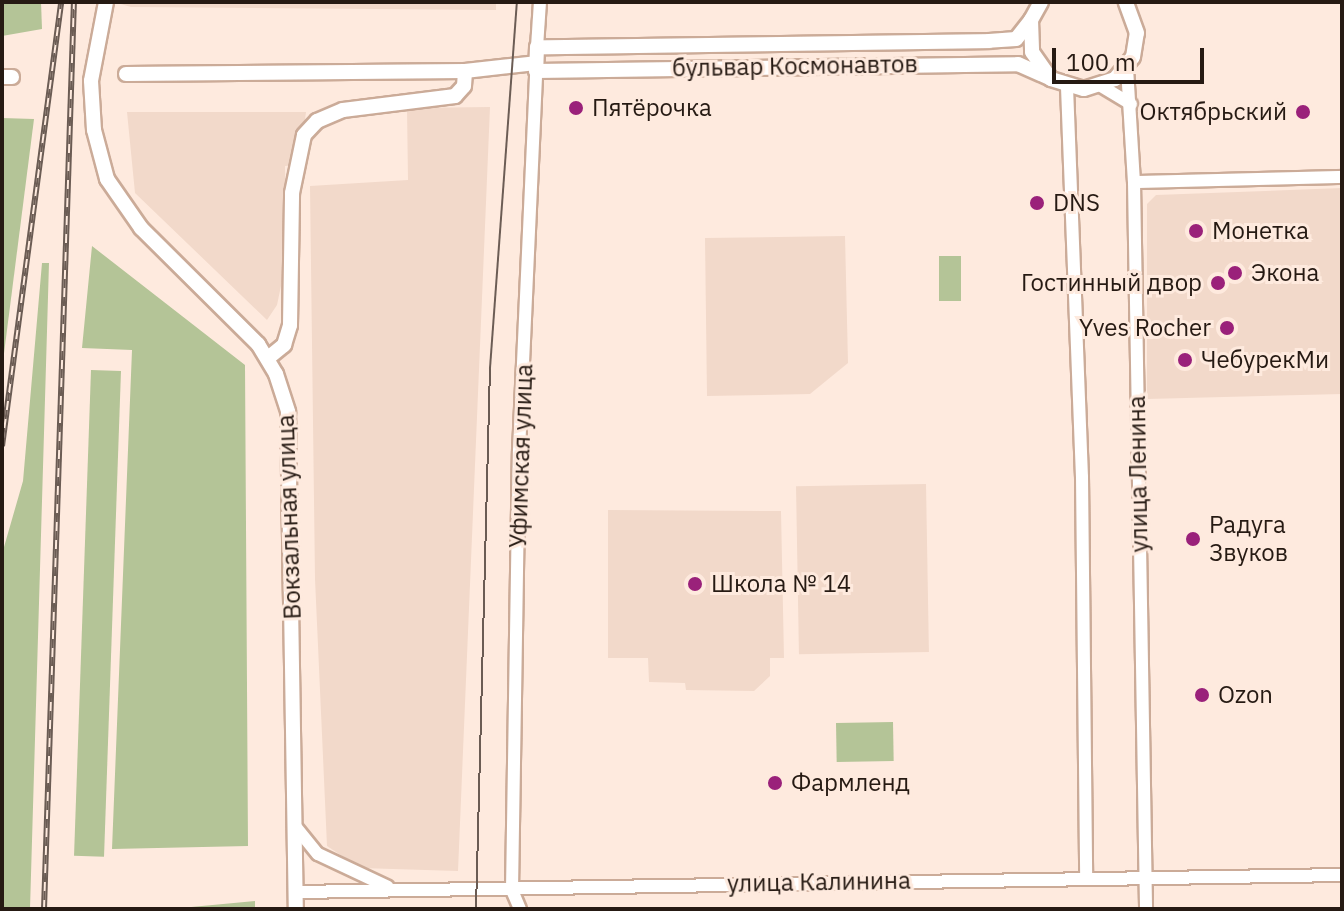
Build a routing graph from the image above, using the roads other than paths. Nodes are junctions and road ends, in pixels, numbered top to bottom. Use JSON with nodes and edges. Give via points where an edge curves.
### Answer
{"nodes":[{"id":1,"x":106,"y":2,"type":"edge"},
{"id":2,"x":540,"y":2,"type":"edge"},
{"id":3,"x":1126,"y":2,"type":"edge"},
{"id":4,"x":1037,"y":8,"type":"edge"},
{"id":5,"x":537,"y":47,"type":"junction"},
{"id":6,"x":536,"y":67,"type":"junction"},
{"id":7,"x":1127,"y":68,"type":"junction"},
{"id":8,"x":465,"y":71,"type":"junction"},
{"id":9,"x":126,"y":74,"type":"dead end"},
{"id":10,"x":1051,"y":79,"type":"junction"},
{"id":11,"x":1101,"y":86,"type":"junction"},
{"id":12,"x":1067,"y":87,"type":"junction"},
{"id":13,"x":1131,"y":104,"type":"junction"},
{"id":14,"x":1342,"y":177,"type":"edge"},
{"id":15,"x":1134,"y":182,"type":"junction"},
{"id":16,"x":268,"y":358,"type":"junction"},
{"id":17,"x":295,"y":826,"type":"junction"},
{"id":18,"x":1342,"y":875,"type":"edge"},
{"id":19,"x":1144,"y":878,"type":"junction"},
{"id":20,"x":1086,"y":879,"type":"junction"},
{"id":21,"x":395,"y":890,"type":"junction"},
{"id":22,"x":512,"y":890,"type":"junction"},
{"id":23,"x":296,"y":892,"type":"junction"},
{"id":24,"x":296,"y":909,"type":"edge"},
{"id":25,"x":520,"y":909,"type":"edge"},
{"id":26,"x":1143,"y":909,"type":"edge"}],
"edges":[{"from":1,"to":16,"type":"main road","name":"Вокзальная улица","via":[[91,81],[94,130],[107,179],[141,228],[234,316]]},
{"from":2,"to":5,"type":"street","name":"Уфимская улица"},
{"from":3,"to":7,"type":"main road","via":[[1137,33]]},
{"from":4,"to":5,"type":"main road","name":"бульвар Космонавтов","via":[[1016,39]]},
{"from":4,"to":10,"type":"main road","via":[[1032,52]]},
{"from":5,"to":6,"type":"main road","name":"Уфимская улица"},
{"from":6,"to":8,"type":"main road","name":"бульвар Космонавтов"},
{"from":6,"to":10,"type":"main road","name":"бульвар Космонавтов","via":[[1018,64]]},
{"from":6,"to":22,"type":"street","name":"Уфимская улица","via":[[519,451]]},
{"from":7,"to":11,"type":"main road"},
{"from":7,"to":13,"type":"street","name":"улица Ленина"},
{"from":8,"to":9,"type":"main road","name":"бульвар Космонавтов"},
{"from":8,"to":16,"type":"main road","via":[[464,86],[455,96],[343,110],[317,121],[304,135],[292,193],[290,325],[284,345]]},
{"from":10,"to":12,"type":"main road"},
{"from":11,"to":12,"type":"main road"},
{"from":11,"to":13,"type":"street"},
{"from":12,"to":20,"type":"street","via":[[1082,477]]},
{"from":13,"to":15,"type":"street","name":"улица Ленина"},
{"from":14,"to":15,"type":"street"},
{"from":15,"to":19,"type":"street","name":"улица Ленина"},
{"from":16,"to":17,"type":"main road","name":"Вокзальная улица","via":[[283,391],[290,446]]},
{"from":17,"to":21,"type":"street","via":[[318,854]]},
{"from":17,"to":23,"type":"main road","name":"Вокзальная улица"},
{"from":18,"to":19,"type":"street","name":"улица Калинина"},
{"from":19,"to":20,"type":"street","name":"улица Калинина"},
{"from":19,"to":26,"type":"street","name":"улица Ленина"},
{"from":20,"to":22,"type":"street","name":"улица Калинина"},
{"from":21,"to":22,"type":"street","name":"улица Калинина"},
{"from":21,"to":23,"type":"street","name":"улица Калинина"},
{"from":22,"to":25,"type":"street","name":"Уфимская улица"},
{"from":23,"to":24,"type":"main road","name":"Вокзальная улица"}]}
